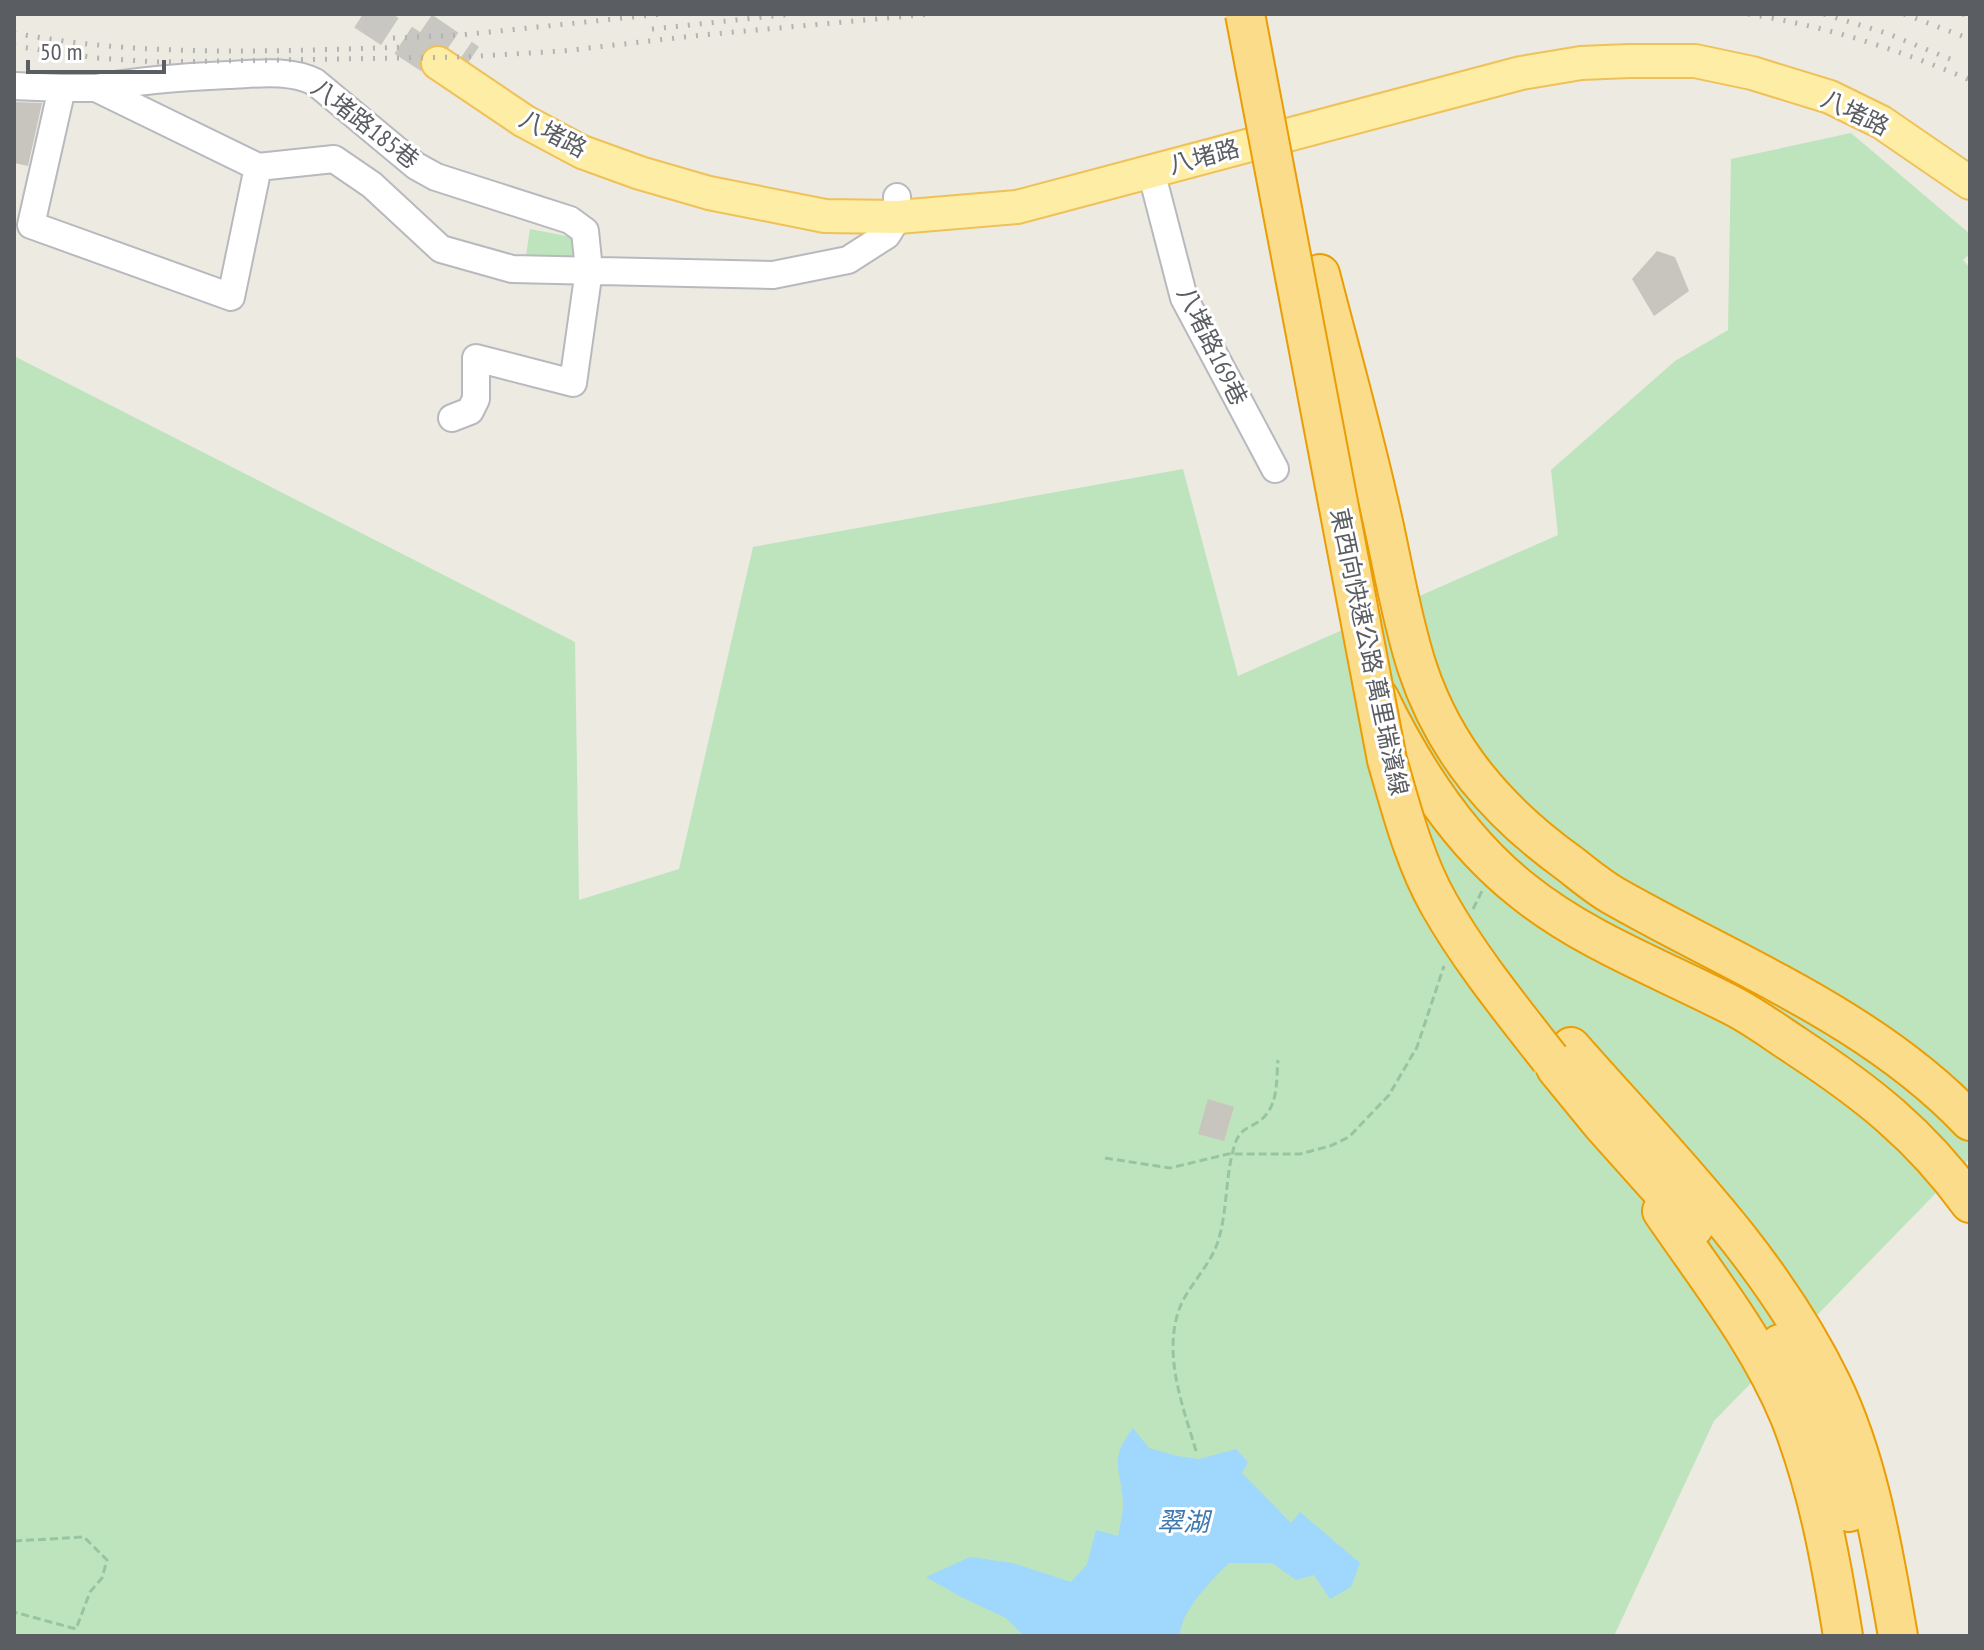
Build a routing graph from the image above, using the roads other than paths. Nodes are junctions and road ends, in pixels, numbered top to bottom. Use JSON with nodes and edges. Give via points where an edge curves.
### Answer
{"nodes":[{"id":1,"x":1232,"y":14,"type":"edge"},
{"id":2,"x":1245,"y":14,"type":"edge"},
{"id":3,"x":1256,"y":14,"type":"edge"},
{"id":4,"x":1272,"y":14,"type":"edge"},
{"id":5,"x":470,"y":60,"type":"tunnel mouth"},
{"id":6,"x":438,"y":63,"type":"tunnel mouth"},
{"id":7,"x":14,"y":86,"type":"edge"},
{"id":8,"x":62,"y":88,"type":"junction"},
{"id":9,"x":96,"y":88,"type":"junction"},
{"id":10,"x":1970,"y":158,"type":"edge"},
{"id":11,"x":258,"y":167,"type":"junction"},
{"id":12,"x":1151,"y":171,"type":"junction"},
{"id":13,"x":1970,"y":183,"type":"edge"},
{"id":14,"x":898,"y":207,"type":"junction"},
{"id":15,"x":589,"y":270,"type":"junction"},
{"id":16,"x":1320,"y":274,"type":"junction"},
{"id":17,"x":452,"y":418,"type":"dead end"},
{"id":18,"x":1275,"y":469,"type":"dead end"},
{"id":19,"x":1358,"y":612,"type":"junction"},
{"id":20,"x":1560,"y":1053,"type":"junction"},
{"id":21,"x":1970,"y":1121,"type":"edge"},
{"id":22,"x":1601,"y":1123,"type":"junction"},
{"id":23,"x":1970,"y":1164,"type":"edge"},
{"id":24,"x":1970,"y":1203,"type":"edge"},
{"id":25,"x":1843,"y":1636,"type":"edge"},
{"id":26,"x":1875,"y":1636,"type":"edge"},
{"id":27,"x":1898,"y":1636,"type":"edge"}],
"edges":[{"from":1,"to":19,"type":"highway"},
{"from":2,"to":20,"type":"highway","name":"東西向快速公路 萬里瑞濱線","bridge":true,"via":[[1391,773],[1438,902],[1497,991]]},
{"from":3,"to":19,"type":"highway"},
{"from":4,"to":16,"type":"highway","name":"東西向快速公路 萬里瑞濱線"},
{"from":5,"to":14,"type":"main road","name":"八堵路","via":[[591,133],[647,153],[714,173]]},
{"from":6,"to":14,"type":"main road","name":"八堵路","via":[[524,121],[582,152],[640,173],[825,216]]},
{"from":7,"to":8,"type":"street","name":"八堵路185巷"},
{"from":8,"to":9,"type":"street","name":"八堵路185巷"},
{"from":8,"to":11,"type":"street","via":[[31,225],[231,297]]},
{"from":9,"to":11,"type":"street","name":"八堵路185巷"},
{"from":9,"to":15,"type":"street","name":"八堵路185巷","via":[[152,78],[302,76],[426,172],[570,220],[585,231]]},
{"from":10,"to":14,"type":"main road","name":"八堵路","via":[[1837,78],[1697,41],[1629,40],[1517,54],[1014,187]]},
{"from":11,"to":15,"type":"street","name":"八堵路185巷","via":[[334,159],[372,185],[441,249],[512,269]]},
{"from":12,"to":13,"type":"main road","name":"八堵路","via":[[1521,73],[1581,63],[1695,61],[1830,97],[1881,122]]},
{"from":12,"to":14,"type":"main road","name":"八堵路","via":[[1017,207]]},
{"from":12,"to":18,"type":"street","name":"八堵路169巷","via":[[1184,298]]},
{"from":14,"to":15,"type":"street","name":"八堵路185巷","via":[[887,235],[848,260],[773,275]]},
{"from":15,"to":17,"type":"street","name":"八堵路185巷","via":[[573,383],[476,358],[476,399],[470,411]]},
{"from":16,"to":20,"type":"highway","name":"東西向快速公路 萬里瑞濱線","via":[[1413,757],[1428,811],[1484,930]]},
{"from":16,"to":21,"type":"highway","via":[[1412,648],[1434,708],[1496,802],[1535,839],[1610,894],[1862,1031],[1946,1095]]},
{"from":19,"to":23,"type":"highway","via":[[1428,744],[1473,812],[1514,854],[1589,906],[1788,1013],[1885,1079],[1945,1133]]},
{"from":19,"to":24,"type":"highway","via":[[1366,669],[1405,746],[1436,798],[1494,866],[1563,919],[1739,1009],[1853,1084],[1921,1141]]},
{"from":20,"to":22,"type":"highway","name":"東西向快速公路 萬里瑞濱線"},
{"from":20,"to":27,"type":"highway","name":"東西向快速公路 萬里瑞濱線","via":[[1730,1230],[1777,1288],[1832,1385],[1857,1450]]},
{"from":22,"to":25,"type":"highway","via":[[1746,1333],[1789,1415],[1813,1481]]},
{"from":22,"to":26,"type":"highway","name":"東西向快速公路 萬里瑞濱線","via":[[1742,1280],[1790,1360],[1820,1422],[1850,1516]]}]}
